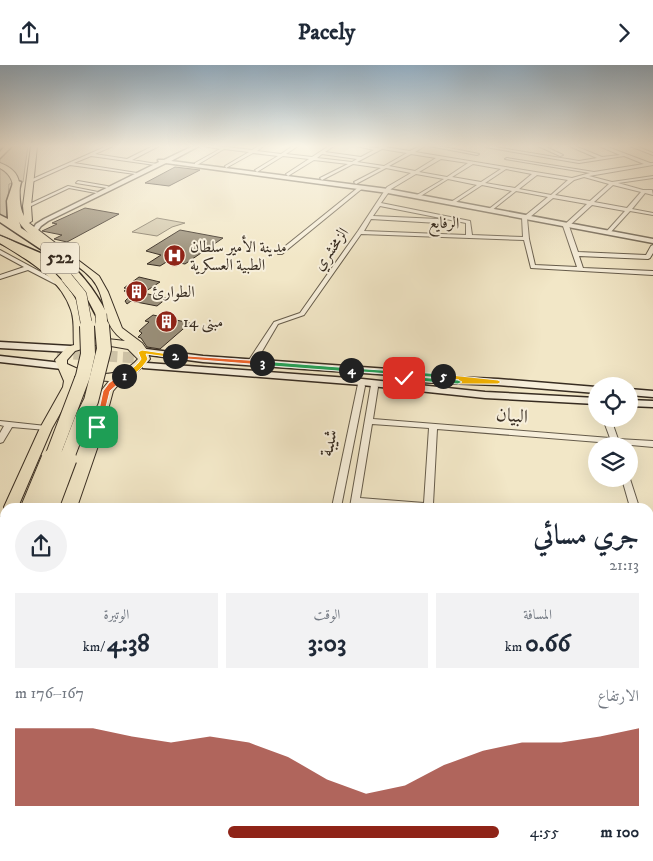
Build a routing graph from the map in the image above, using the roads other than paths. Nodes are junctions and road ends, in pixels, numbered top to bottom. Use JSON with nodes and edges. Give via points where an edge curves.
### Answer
{"nodes":[{"id":1,"x":16,"y":183,"type":"edge"},
{"id":2,"x":16,"y":183,"type":"edge"},
{"id":3,"x":30,"y":183,"type":"edge"},
{"id":4,"x":85,"y":183,"type":"edge"},
{"id":5,"x":115,"y":183,"type":"edge"},
{"id":6,"x":118,"y":183,"type":"edge"},
{"id":7,"x":337,"y":183,"type":"edge"},
{"id":8,"x":356,"y":183,"type":"edge"},
{"id":9,"x":397,"y":183,"type":"edge"},
{"id":10,"x":439,"y":183,"type":"edge"},
{"id":11,"x":476,"y":183,"type":"edge"},
{"id":12,"x":523,"y":183,"type":"edge"},
{"id":13,"x":567,"y":183,"type":"edge"},
{"id":14,"x":612,"y":183,"type":"joint"},
{"id":15,"x":481,"y":184,"type":"junction"},
{"id":16,"x":107,"y":187,"type":"junction"},
{"id":17,"x":362,"y":187,"type":"junction"},
{"id":18,"x":514,"y":190,"type":"junction"},
{"id":19,"x":388,"y":191,"type":"junction"},
{"id":20,"x":645,"y":191,"type":"junction"},
{"id":21,"x":96,"y":192,"type":"junction"},
{"id":22,"x":653,"y":192,"type":"edge"},
{"id":23,"x":419,"y":196,"type":"junction"},
{"id":24,"x":551,"y":196,"type":"junction"},
{"id":25,"x":453,"y":203,"type":"junction"},
{"id":26,"x":590,"y":203,"type":"junction"},
{"id":27,"x":380,"y":204,"type":"junction"},
{"id":28,"x":491,"y":210,"type":"junction"},
{"id":29,"x":629,"y":210,"type":"junction"},
{"id":30,"x":32,"y":213,"type":"junction"},
{"id":31,"x":653,"y":214,"type":"edge"},
{"id":32,"x":371,"y":217,"type":"junction"},
{"id":33,"x":524,"y":217,"type":"junction"},
{"id":34,"x":0,"y":218,"type":"edge"},
{"id":35,"x":468,"y":222,"type":"junction"},
{"id":36,"x":569,"y":225,"type":"junction"},
{"id":37,"x":0,"y":228,"type":"edge"},
{"id":38,"x":32,"y":229,"type":"junction"},
{"id":39,"x":18,"y":231,"type":"junction"},
{"id":40,"x":360,"y":232,"type":"junction"},
{"id":41,"x":609,"y":232,"type":"junction"},
{"id":42,"x":469,"y":237,"type":"junction"},
{"id":43,"x":0,"y":239,"type":"edge"},
{"id":44,"x":526,"y":239,"type":"junction"},
{"id":45,"x":653,"y":241,"type":"edge"},
{"id":46,"x":653,"y":247,"type":"edge"},
{"id":47,"x":0,"y":252,"type":"edge"},
{"id":48,"x":280,"y":253,"type":"dead end"},
{"id":49,"x":576,"y":254,"type":"junction"},
{"id":50,"x":50,"y":261,"type":"junction"},
{"id":51,"x":28,"y":269,"type":"junction"},
{"id":52,"x":581,"y":270,"type":"junction"},
{"id":53,"x":653,"y":273,"type":"edge"},
{"id":54,"x":0,"y":277,"type":"edge"},
{"id":55,"x":65,"y":282,"type":"junction"},
{"id":56,"x":105,"y":309,"type":"junction"},
{"id":57,"x":77,"y":319,"type":"junction"},
{"id":58,"x":0,"y":345,"type":"edge"},
{"id":59,"x":75,"y":347,"type":"junction"},
{"id":60,"x":0,"y":351,"type":"edge"},
{"id":61,"x":0,"y":357,"type":"edge"},
{"id":62,"x":144,"y":357,"type":"junction"},
{"id":63,"x":60,"y":362,"type":"junction"},
{"id":64,"x":251,"y":363,"type":"junction"},
{"id":65,"x":129,"y":373,"type":"junction"},
{"id":66,"x":498,"y":382,"type":"junction"},
{"id":67,"x":361,"y":386,"type":"junction"},
{"id":68,"x":374,"y":387,"type":"junction"},
{"id":69,"x":588,"y":389,"type":"edge"},
{"id":70,"x":638,"y":393,"type":"edge"},
{"id":71,"x":653,"y":394,"type":"edge"},
{"id":72,"x":484,"y":395,"type":"junction"},
{"id":73,"x":75,"y":397,"type":"junction"},
{"id":74,"x":588,"y":401,"type":"edge"},
{"id":75,"x":638,"y":404,"type":"edge"},
{"id":76,"x":653,"y":405,"type":"edge"},
{"id":77,"x":368,"y":421,"type":"junction"},
{"id":78,"x":4,"y":424,"type":"edge"},
{"id":79,"x":433,"y":426,"type":"junction"},
{"id":80,"x":46,"y":428,"type":"junction"},
{"id":81,"x":0,"y":440,"type":"edge"},
{"id":82,"x":588,"y":440,"type":"edge"},
{"id":83,"x":638,"y":444,"type":"edge"},
{"id":84,"x":653,"y":444,"type":"edge"},
{"id":85,"x":629,"y":487,"type":"edge"},
{"id":86,"x":13,"y":503,"type":"edge"},
{"id":87,"x":22,"y":503,"type":"edge"},
{"id":88,"x":34,"y":503,"type":"edge"},
{"id":89,"x":62,"y":503,"type":"edge"},
{"id":90,"x":62,"y":503,"type":"edge"},
{"id":91,"x":337,"y":503,"type":"edge"},
{"id":92,"x":354,"y":503,"type":"edge"},
{"id":93,"x":428,"y":503,"type":"edge"},
{"id":94,"x":634,"y":503,"type":"edge"}],
"edges":[{"from":1,"to":38,"type":"main road","via":[[19,214]]},
{"from":2,"to":39,"type":"highway","via":[[10,208]]},
{"from":3,"to":30,"type":"main road"},
{"from":4,"to":16,"type":"street"},
{"from":5,"to":16,"type":"street"},
{"from":6,"to":38,"type":"street"},
{"from":7,"to":17,"type":"street"},
{"from":8,"to":19,"type":"street"},
{"from":9,"to":19,"type":"street","name":"الزمخشري"},
{"from":10,"to":23,"type":"street"},
{"from":11,"to":15,"type":"street"},
{"from":12,"to":18,"type":"street"},
{"from":13,"to":24,"type":"street"},
{"from":14,"to":20,"type":"street"},
{"from":14,"to":26,"type":"street"},
{"from":15,"to":18,"type":"street"},
{"from":15,"to":25,"type":"street"},
{"from":16,"to":21,"type":"street"},
{"from":17,"to":19,"type":"street"},
{"from":17,"to":48,"type":"street"},
{"from":18,"to":24,"type":"street"},
{"from":18,"to":28,"type":"street"},
{"from":19,"to":23,"type":"street"},
{"from":19,"to":27,"type":"street","name":"الزمخشري"},
{"from":20,"to":22,"type":"street"},
{"from":20,"to":29,"type":"street"},
{"from":21,"to":30,"type":"street","via":[[49,214]]},
{"from":21,"to":30,"type":"street","via":[[68,187]]},
{"from":23,"to":25,"type":"street"},
{"from":24,"to":26,"type":"street"},
{"from":24,"to":33,"type":"street"},
{"from":25,"to":28,"type":"street"},
{"from":26,"to":29,"type":"street"},
{"from":26,"to":36,"type":"street"},
{"from":27,"to":32,"type":"street","name":"الزمخشري"},
{"from":27,"to":35,"type":"street"},
{"from":28,"to":33,"type":"street"},
{"from":29,"to":31,"type":"street"},
{"from":29,"to":41,"type":"street"},
{"from":30,"to":38,"type":"main road"},
{"from":32,"to":35,"type":"street"},
{"from":32,"to":40,"type":"street","name":"الزمخشري"},
{"from":33,"to":36,"type":"street"},
{"from":33,"to":44,"type":"street"},
{"from":34,"to":39,"type":"highway","number":"522"},
{"from":35,"to":42,"type":"street"},
{"from":36,"to":41,"type":"street"},
{"from":36,"to":49,"type":"street","via":[[566,226]]},
{"from":37,"to":50,"type":"highway","number":"522"},
{"from":38,"to":56,"type":"main road","via":[[92,273],[102,285]]},
{"from":39,"to":56,"type":"highway","number":"522","via":[[70,266]]},
{"from":40,"to":42,"type":"street","name":"الرفايع"},
{"from":40,"to":64,"type":"street","name":"الزمخشري","via":[[302,314],[276,323]]},
{"from":41,"to":45,"type":"street"},
{"from":42,"to":44,"type":"street","name":"الرفايع"},
{"from":43,"to":50,"type":"highway"},
{"from":43,"to":55,"type":"main road"},
{"from":44,"to":52,"type":"street","via":[[533,267]]},
{"from":46,"to":49,"type":"street","via":[[648,257]]},
{"from":47,"to":51,"type":"street"},
{"from":49,"to":52,"type":"street"},
{"from":50,"to":55,"type":"highway"},
{"from":51,"to":54,"type":"street"},
{"from":51,"to":55,"type":"street"},
{"from":52,"to":53,"type":"street"},
{"from":55,"to":57,"type":"main road"},
{"from":55,"to":73,"type":"highway","bridge":true,"via":[[81,295],[88,318],[88,354]]},
{"from":56,"to":57,"type":"main road","via":[[101,324],[84,326]]},
{"from":56,"to":62,"type":"main road","via":[[117,330],[140,347]]},
{"from":56,"to":89,"type":"highway","bridge":true,"via":[[104,349],[91,401],[89,431]]},
{"from":57,"to":59,"type":"main road"},
{"from":58,"to":59,"type":"main road"},
{"from":59,"to":62,"type":"main road","via":[[109,341]]},
{"from":59,"to":63,"type":"main road"},
{"from":60,"to":63,"type":"main road"},
{"from":61,"to":63,"type":"main road"},
{"from":62,"to":64,"type":"main road"},
{"from":62,"to":65,"type":"main road","via":[[142,364]]},
{"from":62,"to":66,"type":"main road","via":[[353,375]]},
{"from":62,"to":72,"type":"main road"},
{"from":63,"to":65,"type":"main road","via":[[95,377]]},
{"from":63,"to":80,"type":"main road","via":[[70,381],[69,387]]},
{"from":64,"to":66,"type":"main road"},
{"from":65,"to":67,"type":"main road","via":[[153,371]]},
{"from":65,"to":90,"type":"main road","via":[[107,391],[92,443]]},
{"from":66,"to":69,"type":"main road"},
{"from":67,"to":68,"type":"main road"},
{"from":67,"to":91,"type":"street","name":"شيبة"},
{"from":68,"to":72,"type":"main road"},
{"from":68,"to":77,"type":"street","name":"شيبة"},
{"from":70,"to":71,"type":"main road"},
{"from":72,"to":74,"type":"main road"},
{"from":73,"to":87,"type":"main road","bridge":true,"via":[[47,444]]},
{"from":73,"to":88,"type":"highway","bridge":true},
{"from":75,"to":76,"type":"main road"},
{"from":77,"to":79,"type":"street","name":"البيان"},
{"from":77,"to":92,"type":"street","name":"شيبة"},
{"from":78,"to":80,"type":"street"},
{"from":78,"to":81,"type":"street"},
{"from":79,"to":82,"type":"street","name":"البيان"},
{"from":79,"to":93,"type":"street"},
{"from":80,"to":86,"type":"main road"},
{"from":83,"to":84,"type":"street","name":"البيان"},
{"from":85,"to":94,"type":"street"}]}
